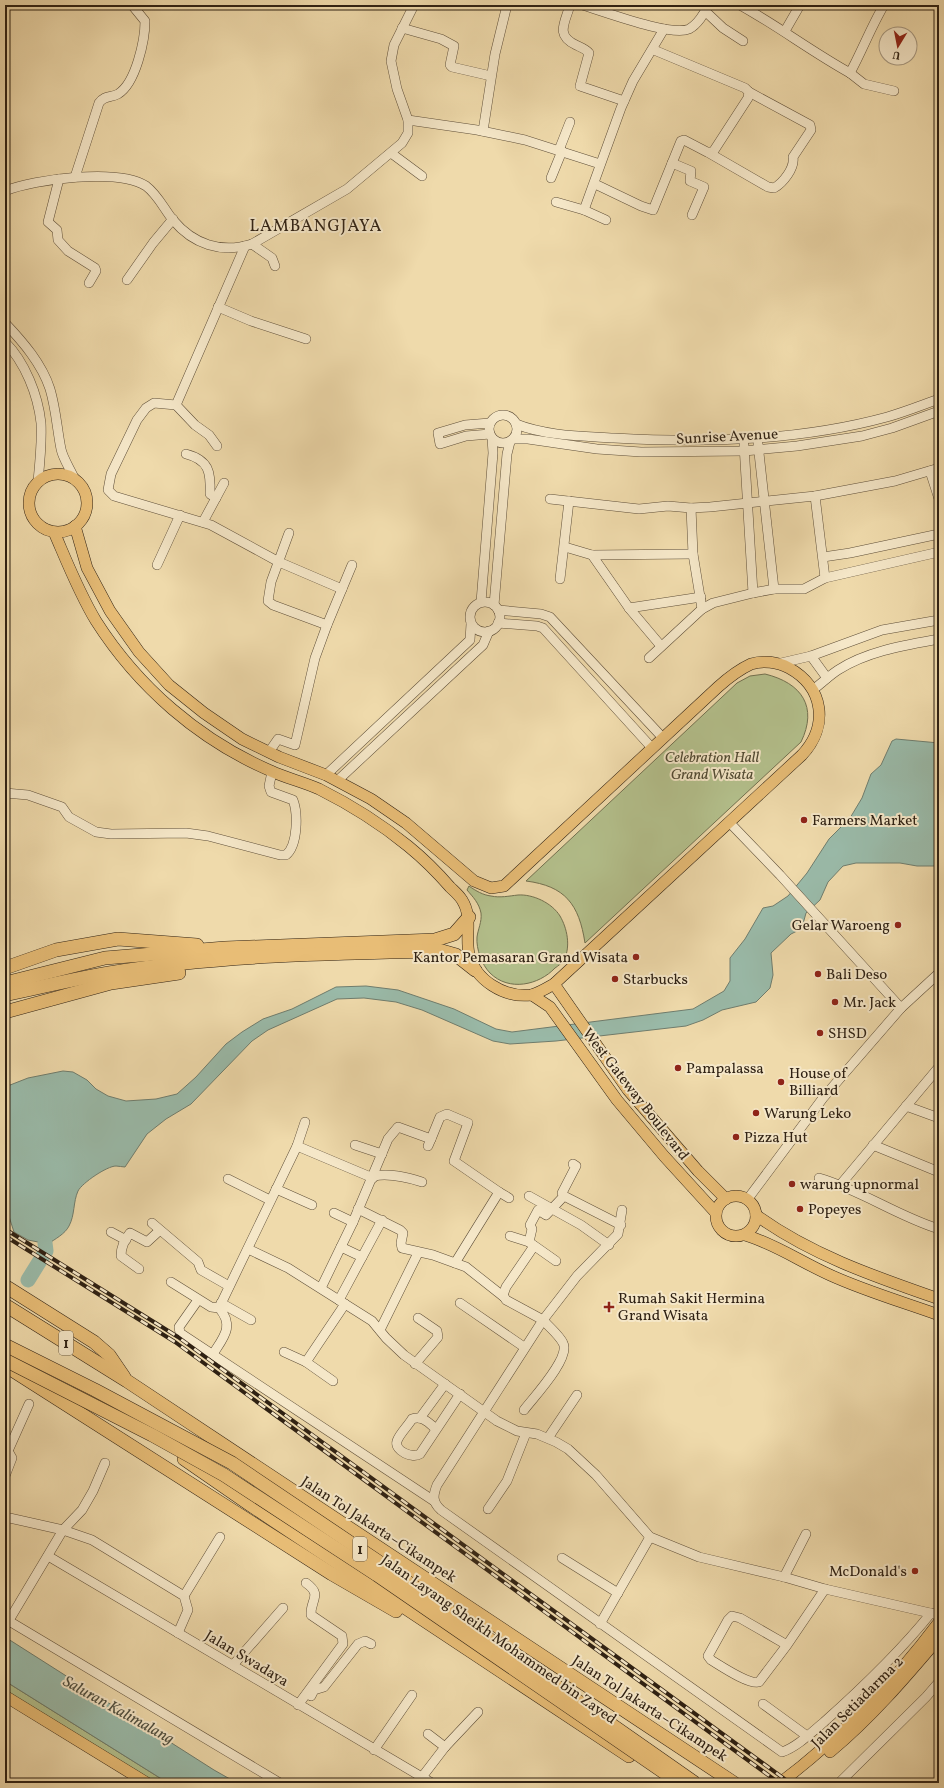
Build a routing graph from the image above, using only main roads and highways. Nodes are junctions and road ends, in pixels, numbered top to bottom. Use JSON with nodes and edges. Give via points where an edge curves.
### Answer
{"nodes":[{"id":1,"x":75,"y":526,"type":"junction"},
{"id":2,"x":54,"y":532,"type":"junction"},
{"id":3,"x":469,"y":917,"type":"junction"},
{"id":4,"x":225,"y":948,"type":"junction"},
{"id":5,"x":255,"y":959,"type":"junction"},
{"id":6,"x":5,"y":968,"type":"edge"},
{"id":7,"x":476,"y":970,"type":"junction"},
{"id":8,"x":5,"y":983,"type":"edge"},
{"id":9,"x":554,"y":984,"type":"junction"},
{"id":10,"x":532,"y":994,"type":"junction"},
{"id":11,"x":5,"y":995,"type":"edge"},
{"id":12,"x":5,"y":1012,"type":"edge"},
{"id":13,"x":628,"y":1090,"type":"junction"},
{"id":14,"x":617,"y":1100,"type":"junction"},
{"id":15,"x":726,"y":1199,"type":"junction"},
{"id":16,"x":716,"y":1213,"type":"junction"},
{"id":17,"x":756,"y":1215,"type":"junction"},
{"id":18,"x":745,"y":1234,"type":"junction"},
{"id":19,"x":5,"y":1286,"type":"edge"},
{"id":20,"x":927,"y":1295,"type":"junction"},
{"id":21,"x":939,"y":1299,"type":"edge"},
{"id":22,"x":5,"y":1305,"type":"edge"},
{"id":23,"x":922,"y":1309,"type":"junction"},
{"id":24,"x":939,"y":1315,"type":"edge"},
{"id":25,"x":5,"y":1338,"type":"edge"},
{"id":26,"x":5,"y":1345,"type":"edge"},
{"id":27,"x":5,"y":1360,"type":"edge"},
{"id":28,"x":5,"y":1365,"type":"edge"},
{"id":29,"x":127,"y":1381,"type":"junction"},
{"id":30,"x":939,"y":1622,"type":"edge"},
{"id":31,"x":939,"y":1638,"type":"edge"},
{"id":32,"x":501,"y":1672,"type":"junction"},
{"id":33,"x":5,"y":1696,"type":"edge"},
{"id":34,"x":791,"y":1781,"type":"edge"},
{"id":35,"x":147,"y":1783,"type":"edge"},
{"id":36,"x":670,"y":1783,"type":"edge"},
{"id":37,"x":680,"y":1783,"type":"edge"},
{"id":38,"x":695,"y":1783,"type":"edge"},
{"id":39,"x":734,"y":1783,"type":"edge"},
{"id":40,"x":780,"y":1783,"type":"edge"}],
"edges":[{"from":1,"to":2,"type":"main road","via":[[65,531]]},
{"from":1,"to":2,"type":"main road","via":[[84,516],[87,503],[84,490],[75,480],[63,474],[50,475],[38,481],[30,492],[28,505],[32,518],[42,527]]},
{"from":1,"to":9,"type":"main road","via":[[87,568],[110,611],[139,652],[169,685],[242,739],[326,774],[371,799],[406,823],[474,881],[491,888],[504,886],[732,675],[752,664],[769,662],[781,663],[801,674],[814,689],[819,710],[819,725],[815,738],[802,755]]},
{"from":2,"to":3,"type":"main road","via":[[96,620],[126,662],[158,697],[194,727],[234,753],[272,772],[319,790],[396,836],[428,862],[462,900]]},
{"from":3,"to":4,"type":"highway","via":[[454,934],[434,940]]},
{"from":3,"to":7,"type":"main road","via":[[468,952]]},
{"from":4,"to":6,"type":"highway","via":[[178,942],[118,939],[56,950]]},
{"from":4,"to":8,"type":"highway","via":[[105,958]]},
{"from":5,"to":7,"type":"highway","via":[[298,955],[442,951],[456,955]]},
{"from":5,"to":11,"type":"highway","via":[[211,960],[109,973]]},
{"from":5,"to":12,"type":"highway","via":[[111,983]]},
{"from":7,"to":10,"type":"main road","via":[[485,980],[508,993]]},
{"from":9,"to":10,"type":"main road"},
{"from":9,"to":13,"type":"main road","name":"West Gateway Boulevard"},
{"from":10,"to":14,"type":"main road","name":"West Gateway Boulevard","via":[[550,1007]]},
{"from":13,"to":14,"type":"main road"},
{"from":13,"to":15,"type":"main road","name":"West Gateway Boulevard","via":[[698,1171]]},
{"from":14,"to":16,"type":"main road","name":"West Gateway Boulevard"},
{"from":15,"to":16,"type":"main road"},
{"from":15,"to":17,"type":"main road","via":[[737,1196],[747,1200],[752,1204]]},
{"from":16,"to":18,"type":"main road","via":[[718,1224],[725,1234]]},
{"from":17,"to":18,"type":"main road","via":[[753,1227]]},
{"from":17,"to":20,"type":"main road","via":[[776,1230],[821,1254]]},
{"from":18,"to":23,"type":"main road","via":[[766,1241],[846,1282]]},
{"from":19,"to":29,"type":"highway","via":[[94,1342],[109,1355]]},
{"from":20,"to":21,"type":"main road"},
{"from":20,"to":23,"type":"main road"},
{"from":22,"to":29,"type":"highway","name":"Jalan Tol Jakarta–Cikampek","number":"1"},
{"from":23,"to":24,"type":"main road"},
{"from":25,"to":32,"type":"highway","number":"1"},
{"from":26,"to":38,"type":"highway","name":"Jalan Layang Sheikh Mohammed bin Zayed","number":"1","bridge":true,"via":[[232,1463],[376,1560]]},
{"from":27,"to":37,"type":"highway","name":"Jalan Layang Sheikh Mohammed bin Zayed","number":"1","bridge":true,"via":[[224,1475],[360,1563]]},
{"from":28,"to":32,"type":"highway","via":[[332,1574]]},
{"from":29,"to":39,"type":"highway","name":"Jalan Tol Jakarta–Cikampek","number":"1"},
{"from":30,"to":34,"type":"main road","name":"Jalan Setiadarma 2","via":[[873,1702]]},
{"from":31,"to":34,"type":"main road","name":"Jalan Setiadarma 2","via":[[897,1688],[853,1732]]},
{"from":32,"to":36,"type":"highway","number":"1"},
{"from":33,"to":35,"type":"main road"},
{"from":34,"to":40,"type":"main road","name":"Jalan Setiadarma 2"}]}
